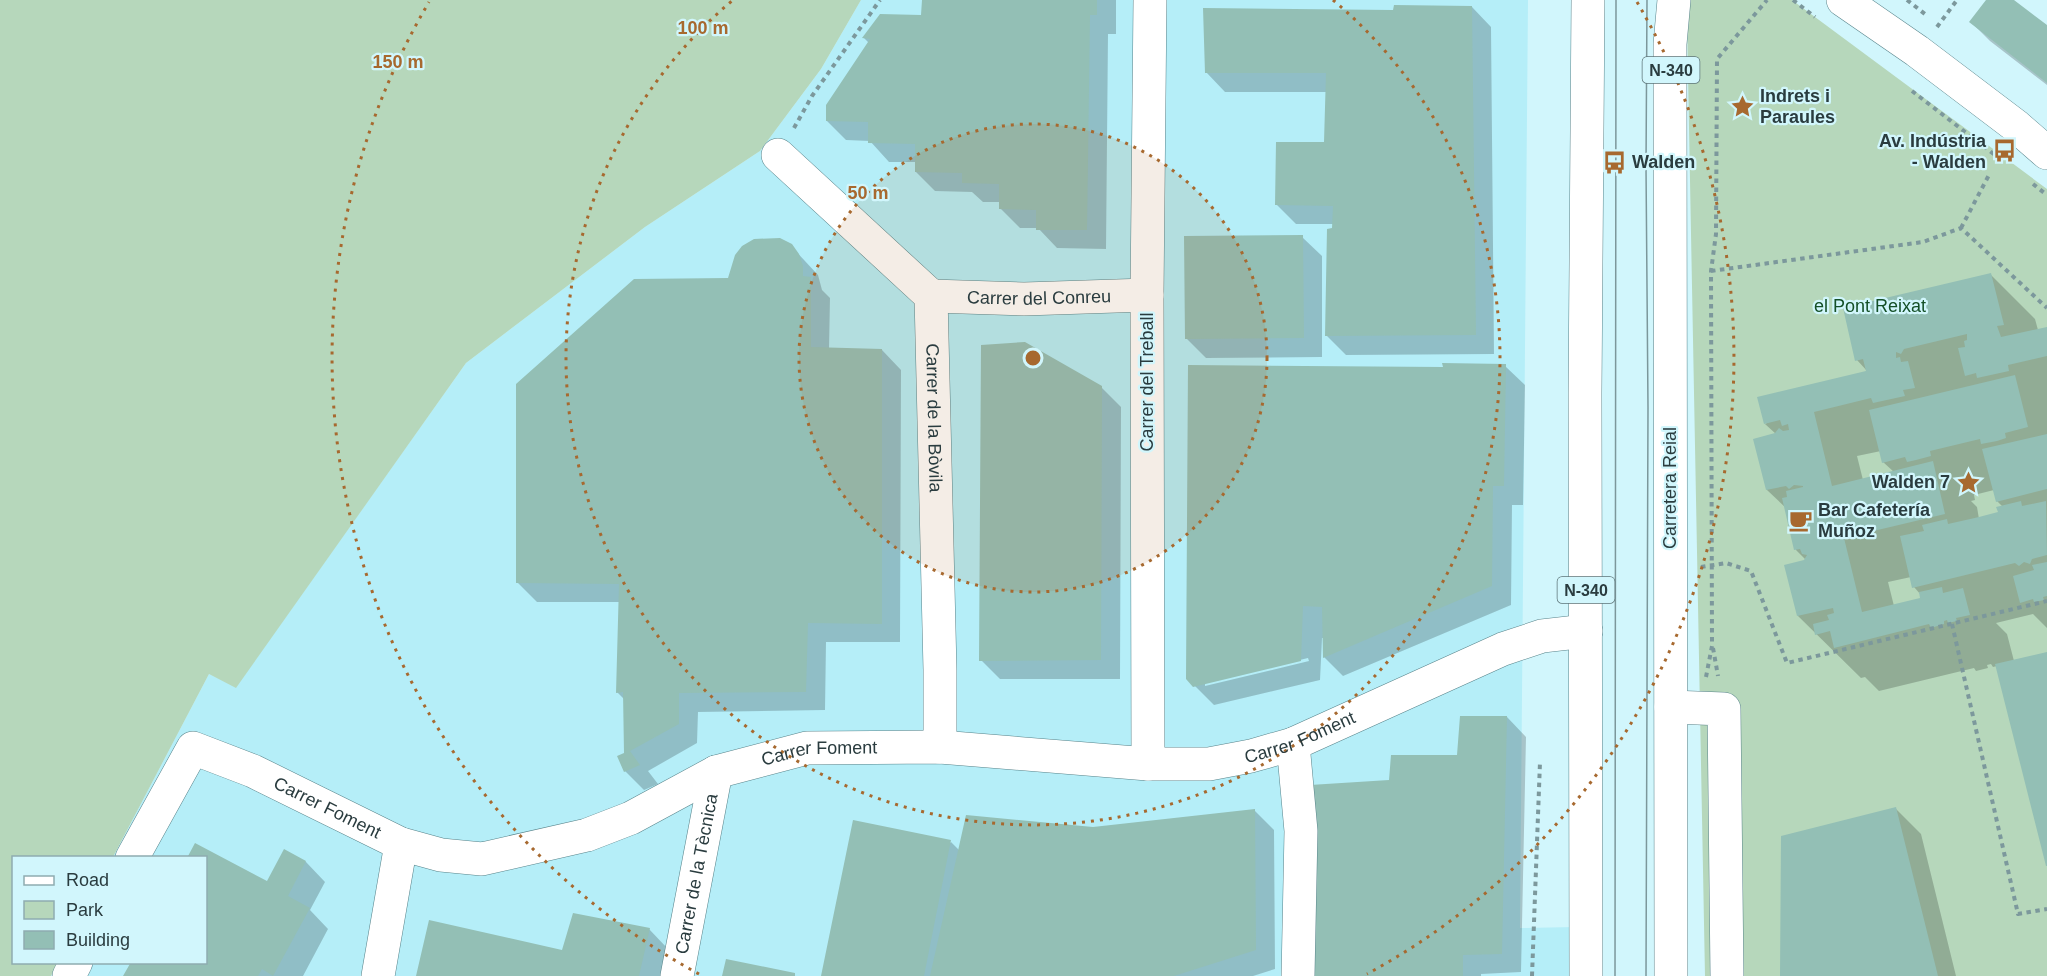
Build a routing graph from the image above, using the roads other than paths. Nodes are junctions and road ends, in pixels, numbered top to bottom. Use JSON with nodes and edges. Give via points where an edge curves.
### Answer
{"nodes":[{"id":1,"x":1149,"y":0,"type":"edge"},
{"id":2,"x":1588,"y":0,"type":"edge"},
{"id":3,"x":1674,"y":0,"type":"edge"},
{"id":4,"x":1858,"y":0,"type":"edge"},
{"id":5,"x":1832,"y":11,"type":"edge"},
{"id":6,"x":1917,"y":51,"type":"junction"},
{"id":7,"x":2047,"y":153,"type":"edge"},
{"id":8,"x":778,"y":155,"type":"road end"},
{"id":9,"x":1147,"y":295,"type":"junction"},
{"id":10,"x":931,"y":296,"type":"junction"},
{"id":11,"x":1586,"y":631,"type":"junction"},
{"id":12,"x":1671,"y":707,"type":"junction"},
{"id":13,"x":1293,"y":744,"type":"junction"},
{"id":14,"x":940,"y":747,"type":"junction"},
{"id":15,"x":1148,"y":764,"type":"junction"},
{"id":16,"x":716,"y":772,"type":"junction"},
{"id":17,"x":401,"y":844,"type":"junction"},
{"id":18,"x":133,"y":856,"type":"edge"},
{"id":19,"x":378,"y":976,"type":"edge"},
{"id":20,"x":676,"y":976,"type":"edge"},
{"id":21,"x":1298,"y":976,"type":"edge"},
{"id":22,"x":1586,"y":976,"type":"edge"},
{"id":23,"x":1671,"y":976,"type":"edge"},
{"id":24,"x":1727,"y":976,"type":"edge"}],
"edges":[{"from":1,"to":9,"type":"street","name":"Carrer del Treball"},
{"from":2,"to":11,"type":"street","number":"N-340"},
{"from":3,"to":12,"type":"street","name":"Carretera Reial","number":"N-340","via":[[1670,44]]},
{"from":4,"to":6,"type":"street"},
{"from":5,"to":6,"type":"street"},
{"from":6,"to":7,"type":"street"},
{"from":8,"to":10,"type":"street"},
{"from":9,"to":10,"type":"street","name":"Carrer del Conreu","via":[[1024,299]]},
{"from":9,"to":15,"type":"street","name":"Carrer del Treball"},
{"from":10,"to":14,"type":"street","name":"Carrer de la Bòvila"},
{"from":11,"to":13,"type":"street","name":"Carrer Foment","via":[[1542,636],[1503,648]]},
{"from":11,"to":22,"type":"street","number":"N-340"},
{"from":12,"to":23,"type":"street","name":"Carretera Reial","number":"N-340"},
{"from":12,"to":24,"type":"street","via":[[1724,709]]},
{"from":13,"to":15,"type":"street","name":"Carrer Foment","via":[[1209,764]]},
{"from":13,"to":21,"type":"street","via":[[1301,831]]},
{"from":14,"to":15,"type":"street","name":"Carrer Foment"},
{"from":14,"to":16,"type":"street","name":"Carrer Foment","via":[[807,748]]},
{"from":16,"to":17,"type":"street","name":"Carrer Foment","via":[[631,818],[587,835],[482,859],[441,855]]},
{"from":16,"to":20,"type":"street","name":"Carrer de la Tècnica"},
{"from":17,"to":18,"type":"street","name":"Carrer Foment","via":[[253,771],[192,748]]},
{"from":17,"to":19,"type":"street"}]}
